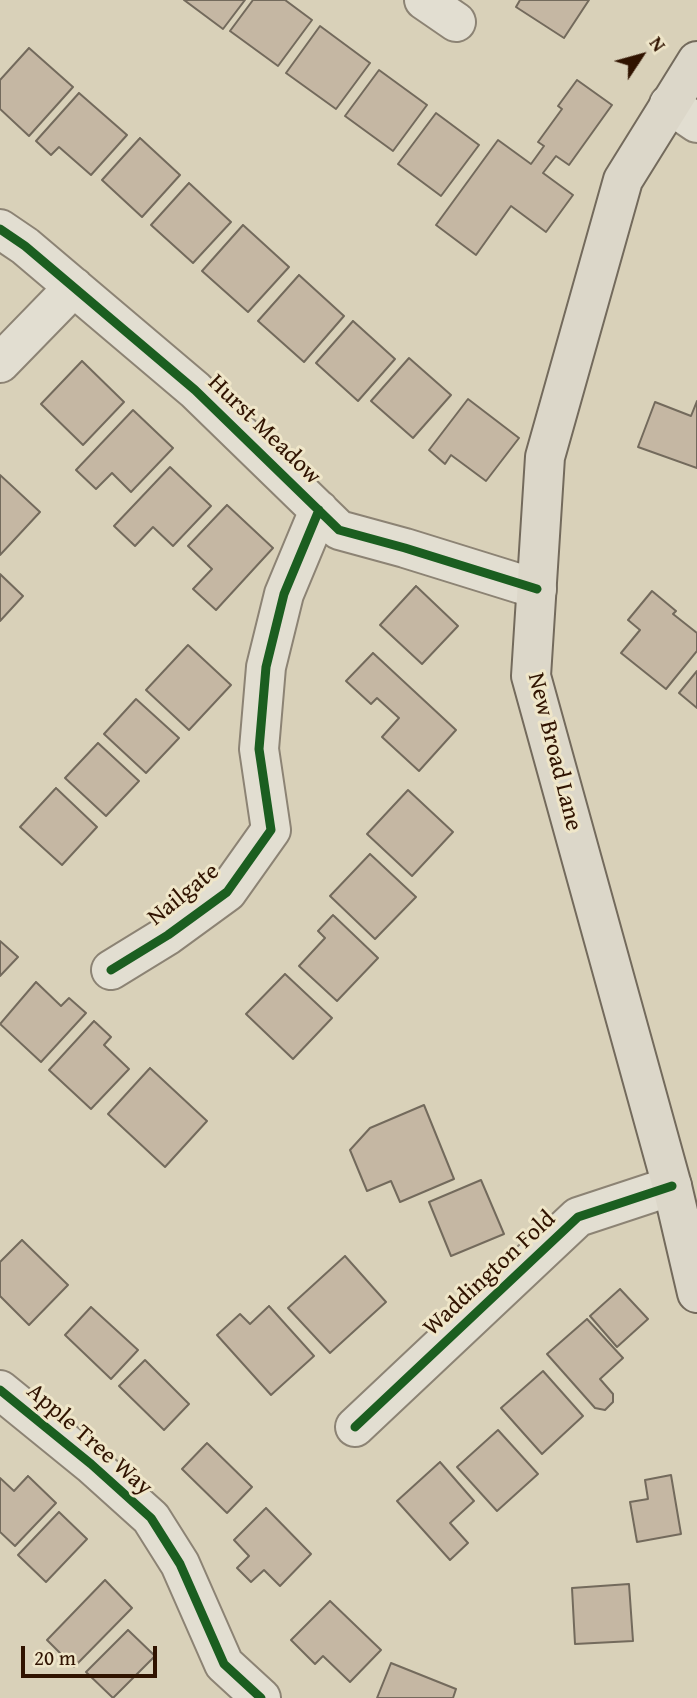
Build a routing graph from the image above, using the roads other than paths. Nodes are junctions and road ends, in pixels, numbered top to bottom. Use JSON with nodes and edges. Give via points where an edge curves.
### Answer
{"nodes":[{"id":1,"x":424,"y":0,"type":"edge"},
{"id":2,"x":456,"y":22,"type":"dead end"},
{"id":3,"x":697,"y":61,"type":"edge"},
{"id":4,"x":683,"y":114,"type":"edge"},
{"id":5,"x":0,"y":229,"type":"edge"},
{"id":6,"x":74,"y":287,"type":"junction"},
{"id":7,"x":0,"y":363,"type":"edge"},
{"id":8,"x":319,"y":510,"type":"junction"},
{"id":9,"x":537,"y":589,"type":"junction"},
{"id":10,"x":111,"y":970,"type":"dead end"},
{"id":11,"x":672,"y":1185,"type":"junction"},
{"id":12,"x":697,"y":1293,"type":"edge"},
{"id":13,"x":0,"y":1390,"type":"edge"},
{"id":14,"x":355,"y":1427,"type":"dead end"},
{"id":15,"x":261,"y":1698,"type":"edge"}],
"edges":[{"from":1,"to":2,"type":"street"},
{"from":3,"to":4,"type":"main road","name":"New Broad Lane"},
{"from":4,"to":9,"type":"main road","name":"New Broad Lane","via":[[623,180],[545,457]]},
{"from":5,"to":6,"type":"street","name":"Hurst Meadow"},
{"from":6,"to":7,"type":"street"},
{"from":6,"to":8,"type":"street","name":"Hurst Meadow","via":[[195,390]]},
{"from":8,"to":9,"type":"street","name":"Hurst Meadow","via":[[339,530]]},
{"from":8,"to":10,"type":"street","name":"Nailgate","via":[[284,594],[266,667],[260,749],[271,830],[227,892]]},
{"from":9,"to":11,"type":"main road","name":"New Broad Lane","via":[[531,676]]},
{"from":11,"to":12,"type":"main road","name":"New Broad Lane"},
{"from":11,"to":14,"type":"street","name":"Waddington Fold","via":[[579,1217]]},
{"from":13,"to":15,"type":"street","name":"Apple Tree Way","via":[[150,1518],[180,1564],[224,1664]]}]}
